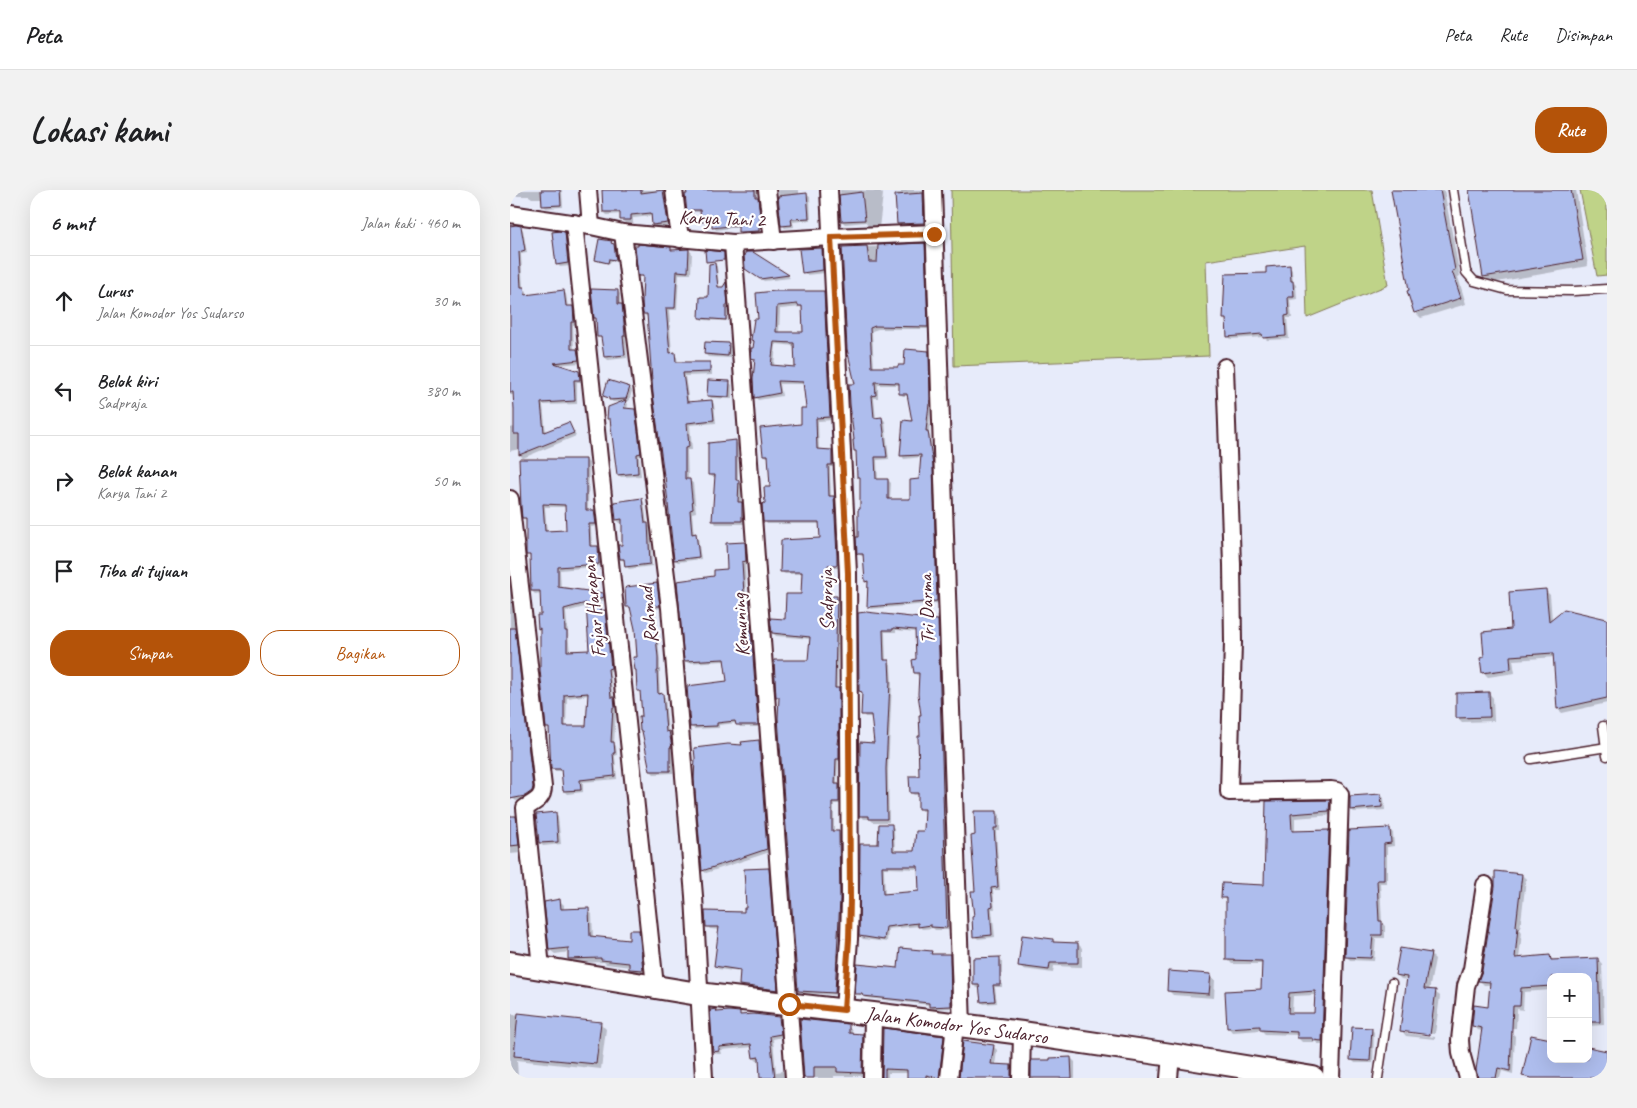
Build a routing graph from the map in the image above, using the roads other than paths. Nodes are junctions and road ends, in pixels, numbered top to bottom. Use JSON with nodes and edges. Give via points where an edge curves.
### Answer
{"nodes":[{"id":1,"x":588,"y":190,"type":"edge"},
{"id":2,"x":674,"y":190,"type":"edge"},
{"id":3,"x":767,"y":190,"type":"edge"},
{"id":4,"x":829,"y":190,"type":"edge"},
{"id":5,"x":933,"y":190,"type":"edge"},
{"id":6,"x":1453,"y":190,"type":"edge"},
{"id":7,"x":510,"y":214,"type":"edge"},
{"id":8,"x":574,"y":223,"type":"junction"},
{"id":9,"x":591,"y":226,"type":"junction"},
{"id":10,"x":623,"y":233,"type":"junction"},
{"id":11,"x":934,"y":234,"type":"junction"},
{"id":12,"x":831,"y":237,"type":"junction"},
{"id":13,"x":680,"y":239,"type":"junction"},
{"id":14,"x":773,"y":241,"type":"junction"},
{"id":15,"x":733,"y":243,"type":"junction"},
{"id":16,"x":1607,"y":289,"type":"edge"},
{"id":17,"x":1225,"y":367,"type":"dead end"},
{"id":18,"x":510,"y":498,"type":"edge"},
{"id":19,"x":1604,"y":726,"type":"dead end"},
{"id":20,"x":1607,"y":747,"type":"edge"},
{"id":21,"x":1607,"y":756,"type":"edge"},
{"id":22,"x":1531,"y":759,"type":"dead end"},
{"id":23,"x":518,"y":807,"type":"edge"},
{"id":24,"x":1485,"y":886,"type":"dead end"},
{"id":25,"x":510,"y":963,"type":"edge"},
{"id":26,"x":541,"y":968,"type":"junction"},
{"id":27,"x":1392,"y":983,"type":"dead end"},
{"id":28,"x":655,"y":986,"type":"junction"},
{"id":29,"x":698,"y":994,"type":"junction"},
{"id":30,"x":789,"y":1004,"type":"junction"},
{"id":31,"x":844,"y":1010,"type":"junction"},
{"id":32,"x":873,"y":1014,"type":"junction"},
{"id":33,"x":958,"y":1026,"type":"junction"},
{"id":34,"x":1022,"y":1033,"type":"junction"},
{"id":35,"x":1171,"y":1055,"type":"junction"},
{"id":36,"x":704,"y":1078,"type":"edge"},
{"id":37,"x":794,"y":1078,"type":"edge"},
{"id":38,"x":872,"y":1078,"type":"edge"},
{"id":39,"x":949,"y":1078,"type":"edge"},
{"id":40,"x":1022,"y":1078,"type":"edge"},
{"id":41,"x":1169,"y":1078,"type":"edge"},
{"id":42,"x":1313,"y":1078,"type":"edge"},
{"id":43,"x":1331,"y":1078,"type":"edge"},
{"id":44,"x":1378,"y":1078,"type":"edge"},
{"id":45,"x":1468,"y":1078,"type":"edge"}],
"edges":[{"from":1,"to":9,"type":"street"},
{"from":2,"to":13,"type":"street"},
{"from":3,"to":14,"type":"street"},
{"from":4,"to":12,"type":"street","name":"Sadpraja"},
{"from":5,"to":11,"type":"street","name":"Tri Darma"},
{"from":6,"to":16,"type":"lane","via":[[1466,272],[1474,281],[1507,290]]},
{"from":7,"to":8,"type":"street","name":"Karya Tani 2"},
{"from":8,"to":9,"type":"street","name":"Karya Tani 2"},
{"from":8,"to":28,"type":"street","name":"Fajar Harapan"},
{"from":9,"to":10,"type":"street","name":"Karya Tani 2"},
{"from":10,"to":13,"type":"street","name":"Karya Tani 2"},
{"from":10,"to":29,"type":"street","name":"Rahmad","via":[[670,608],[694,896]]},
{"from":11,"to":12,"type":"street","name":"Karya Tani 2"},
{"from":11,"to":33,"type":"street","name":"Tri Darma"},
{"from":12,"to":14,"type":"street","name":"Karya Tani 2"},
{"from":12,"to":31,"type":"street","name":"Sadpraja","via":[[848,573],[850,899]]},
{"from":13,"to":15,"type":"street","name":"Karya Tani 2"},
{"from":14,"to":15,"type":"street","name":"Karya Tani 2"},
{"from":15,"to":30,"type":"street","name":"Kemuning"},
{"from":17,"to":43,"type":"street","via":[[1233,642],[1229,792],[1330,790],[1340,794]]},
{"from":18,"to":23,"type":"street","via":[[543,787],[540,798]]},
{"from":19,"to":20,"type":"lane"},
{"from":20,"to":21,"type":"lane"},
{"from":20,"to":22,"type":"lane"},
{"from":23,"to":26,"type":"street"},
{"from":24,"to":45,"type":"street","via":[[1472,969],[1466,986],[1460,1040]]},
{"from":25,"to":26,"type":"street","name":"Jalan Komodor Yos Sudarso"},
{"from":26,"to":28,"type":"street","name":"Jalan Komodor Yos Sudarso"},
{"from":27,"to":44,"type":"lane"},
{"from":28,"to":29,"type":"street","name":"Jalan Komodor Yos Sudarso"},
{"from":29,"to":30,"type":"street","name":"Jalan Komodor Yos Sudarso"},
{"from":29,"to":36,"type":"street","name":"Rahmad"},
{"from":30,"to":31,"type":"street","name":"Jalan Komodor Yos Sudarso"},
{"from":30,"to":37,"type":"street","name":"Kemuning"},
{"from":31,"to":32,"type":"street","name":"Jalan Komodor Yos Sudarso"},
{"from":32,"to":33,"type":"street","name":"Jalan Komodor Yos Sudarso"},
{"from":32,"to":38,"type":"street"},
{"from":33,"to":34,"type":"street","name":"Jalan Komodor Yos Sudarso"},
{"from":33,"to":39,"type":"street","name":"Tri Darma"},
{"from":34,"to":35,"type":"street","name":"Jalan Komodor Yos Sudarso"},
{"from":34,"to":40,"type":"street"},
{"from":35,"to":41,"type":"street"},
{"from":35,"to":42,"type":"street","name":"Jalan Komodor Yos Sudarso"}]}
